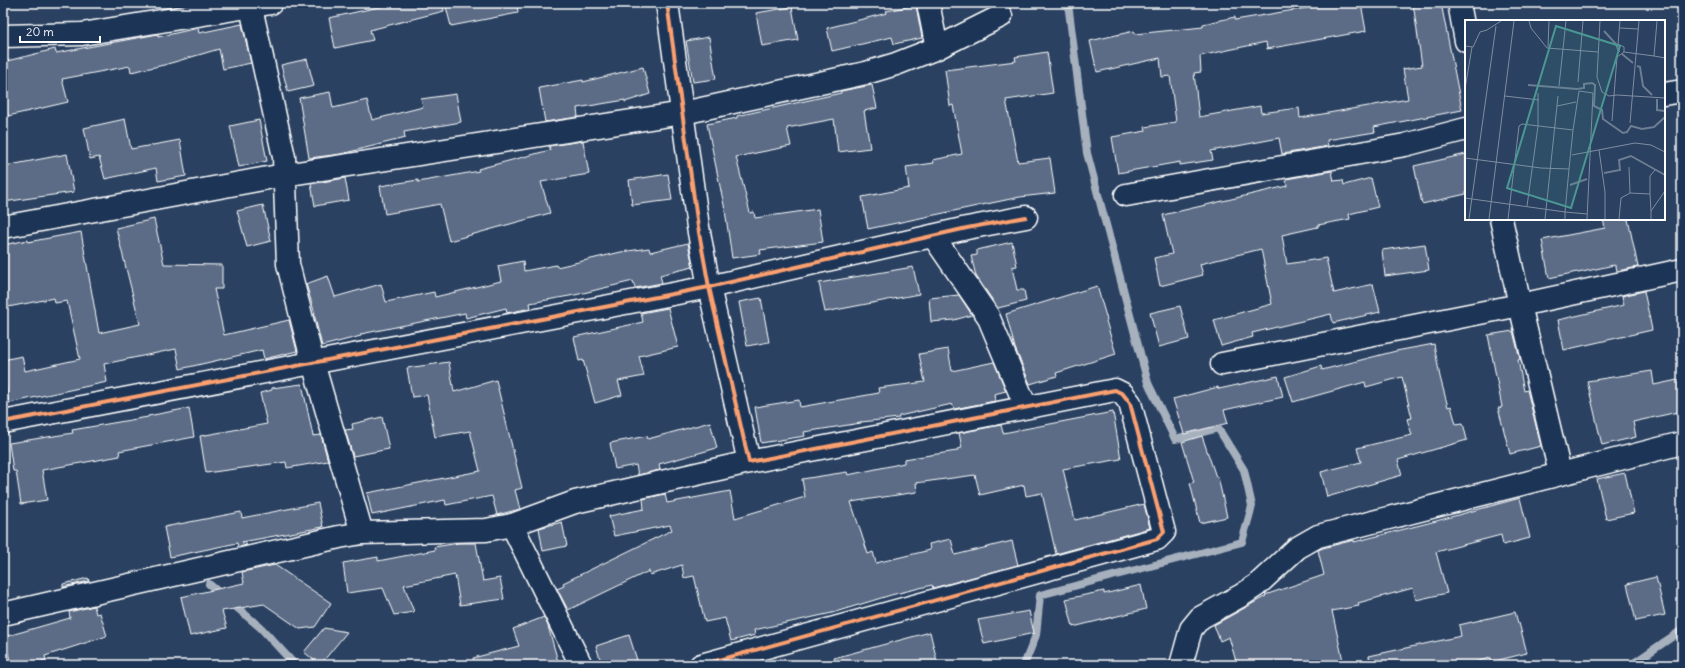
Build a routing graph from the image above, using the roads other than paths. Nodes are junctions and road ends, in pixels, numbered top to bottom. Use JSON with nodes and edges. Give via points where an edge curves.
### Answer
{"nodes":[{"id":1,"x":667,"y":3,"type":"edge"},
{"id":2,"x":928,"y":3,"type":"edge"},
{"id":3,"x":1459,"y":3,"type":"edge"},
{"id":4,"x":257,"y":4,"type":"edge"},
{"id":5,"x":1001,"y":16,"type":"dead end"},
{"id":6,"x":3,"y":36,"type":"edge"},
{"id":7,"x":1465,"y":36,"type":"edge"},
{"id":8,"x":937,"y":48,"type":"junction"},
{"id":9,"x":1682,"y":91,"type":"edge"},
{"id":10,"x":1665,"y":94,"type":"edge"},
{"id":11,"x":683,"y":113,"type":"junction"},
{"id":12,"x":1465,"y":130,"type":"edge"},
{"id":13,"x":284,"y":175,"type":"junction"},
{"id":14,"x":1126,"y":195,"type":"dead end"},
{"id":15,"x":1026,"y":217,"type":"dead end"},
{"id":16,"x":1501,"y":220,"type":"edge"},
{"id":17,"x":3,"y":227,"type":"edge"},
{"id":18,"x":934,"y":236,"type":"junction"},
{"id":19,"x":1682,"y":270,"type":"edge"},
{"id":20,"x":710,"y":287,"type":"junction"},
{"id":21,"x":1520,"y":305,"type":"junction"},
{"id":22,"x":313,"y":363,"type":"junction"},
{"id":23,"x":1222,"y":364,"type":"dead end"},
{"id":24,"x":1026,"y":407,"type":"junction"},
{"id":25,"x":3,"y":422,"type":"edge"},
{"id":26,"x":1682,"y":442,"type":"edge"},
{"id":27,"x":749,"y":462,"type":"junction"},
{"id":28,"x":1560,"y":473,"type":"junction"},
{"id":29,"x":512,"y":525,"type":"junction"},
{"id":30,"x":362,"y":533,"type":"junction"},
{"id":31,"x":3,"y":614,"type":"edge"},
{"id":32,"x":581,"y":665,"type":"edge"},
{"id":33,"x":701,"y":665,"type":"edge"},
{"id":34,"x":1181,"y":665,"type":"edge"}],
"edges":[{"from":1,"to":11,"type":"street"},
{"from":2,"to":8,"type":"street"},
{"from":3,"to":7,"type":"street"},
{"from":4,"to":6,"type":"street","via":[[82,34]]},
{"from":4,"to":13,"type":"street","via":[[284,157]]},
{"from":5,"to":8,"type":"street"},
{"from":8,"to":11,"type":"street","via":[[866,73]]},
{"from":9,"to":10,"type":"street"},
{"from":11,"to":13,"type":"street"},
{"from":11,"to":20,"type":"street","via":[[698,227]]},
{"from":12,"to":14,"type":"street","via":[[1404,145]]},
{"from":13,"to":17,"type":"street"},
{"from":13,"to":22,"type":"street","via":[[288,264]]},
{"from":15,"to":18,"type":"street"},
{"from":16,"to":21,"type":"street"},
{"from":18,"to":20,"type":"street"},
{"from":18,"to":24,"type":"street","via":[[988,316]]},
{"from":19,"to":21,"type":"street"},
{"from":20,"to":22,"type":"street"},
{"from":20,"to":27,"type":"street"},
{"from":21,"to":23,"type":"street"},
{"from":21,"to":28,"type":"street"},
{"from":22,"to":25,"type":"street"},
{"from":22,"to":30,"type":"street"},
{"from":24,"to":27,"type":"street"},
{"from":24,"to":33,"type":"street","via":[[1115,390],[1123,394],[1130,403],[1164,532],[1161,536]]},
{"from":26,"to":28,"type":"street"},
{"from":27,"to":29,"type":"street","via":[[575,502]]},
{"from":28,"to":34,"type":"street","via":[[1318,536],[1297,548],[1252,588],[1200,618],[1191,629]]},
{"from":29,"to":30,"type":"street","via":[[486,530]]},
{"from":29,"to":32,"type":"street"},
{"from":30,"to":31,"type":"street","via":[[339,536]]}]}
